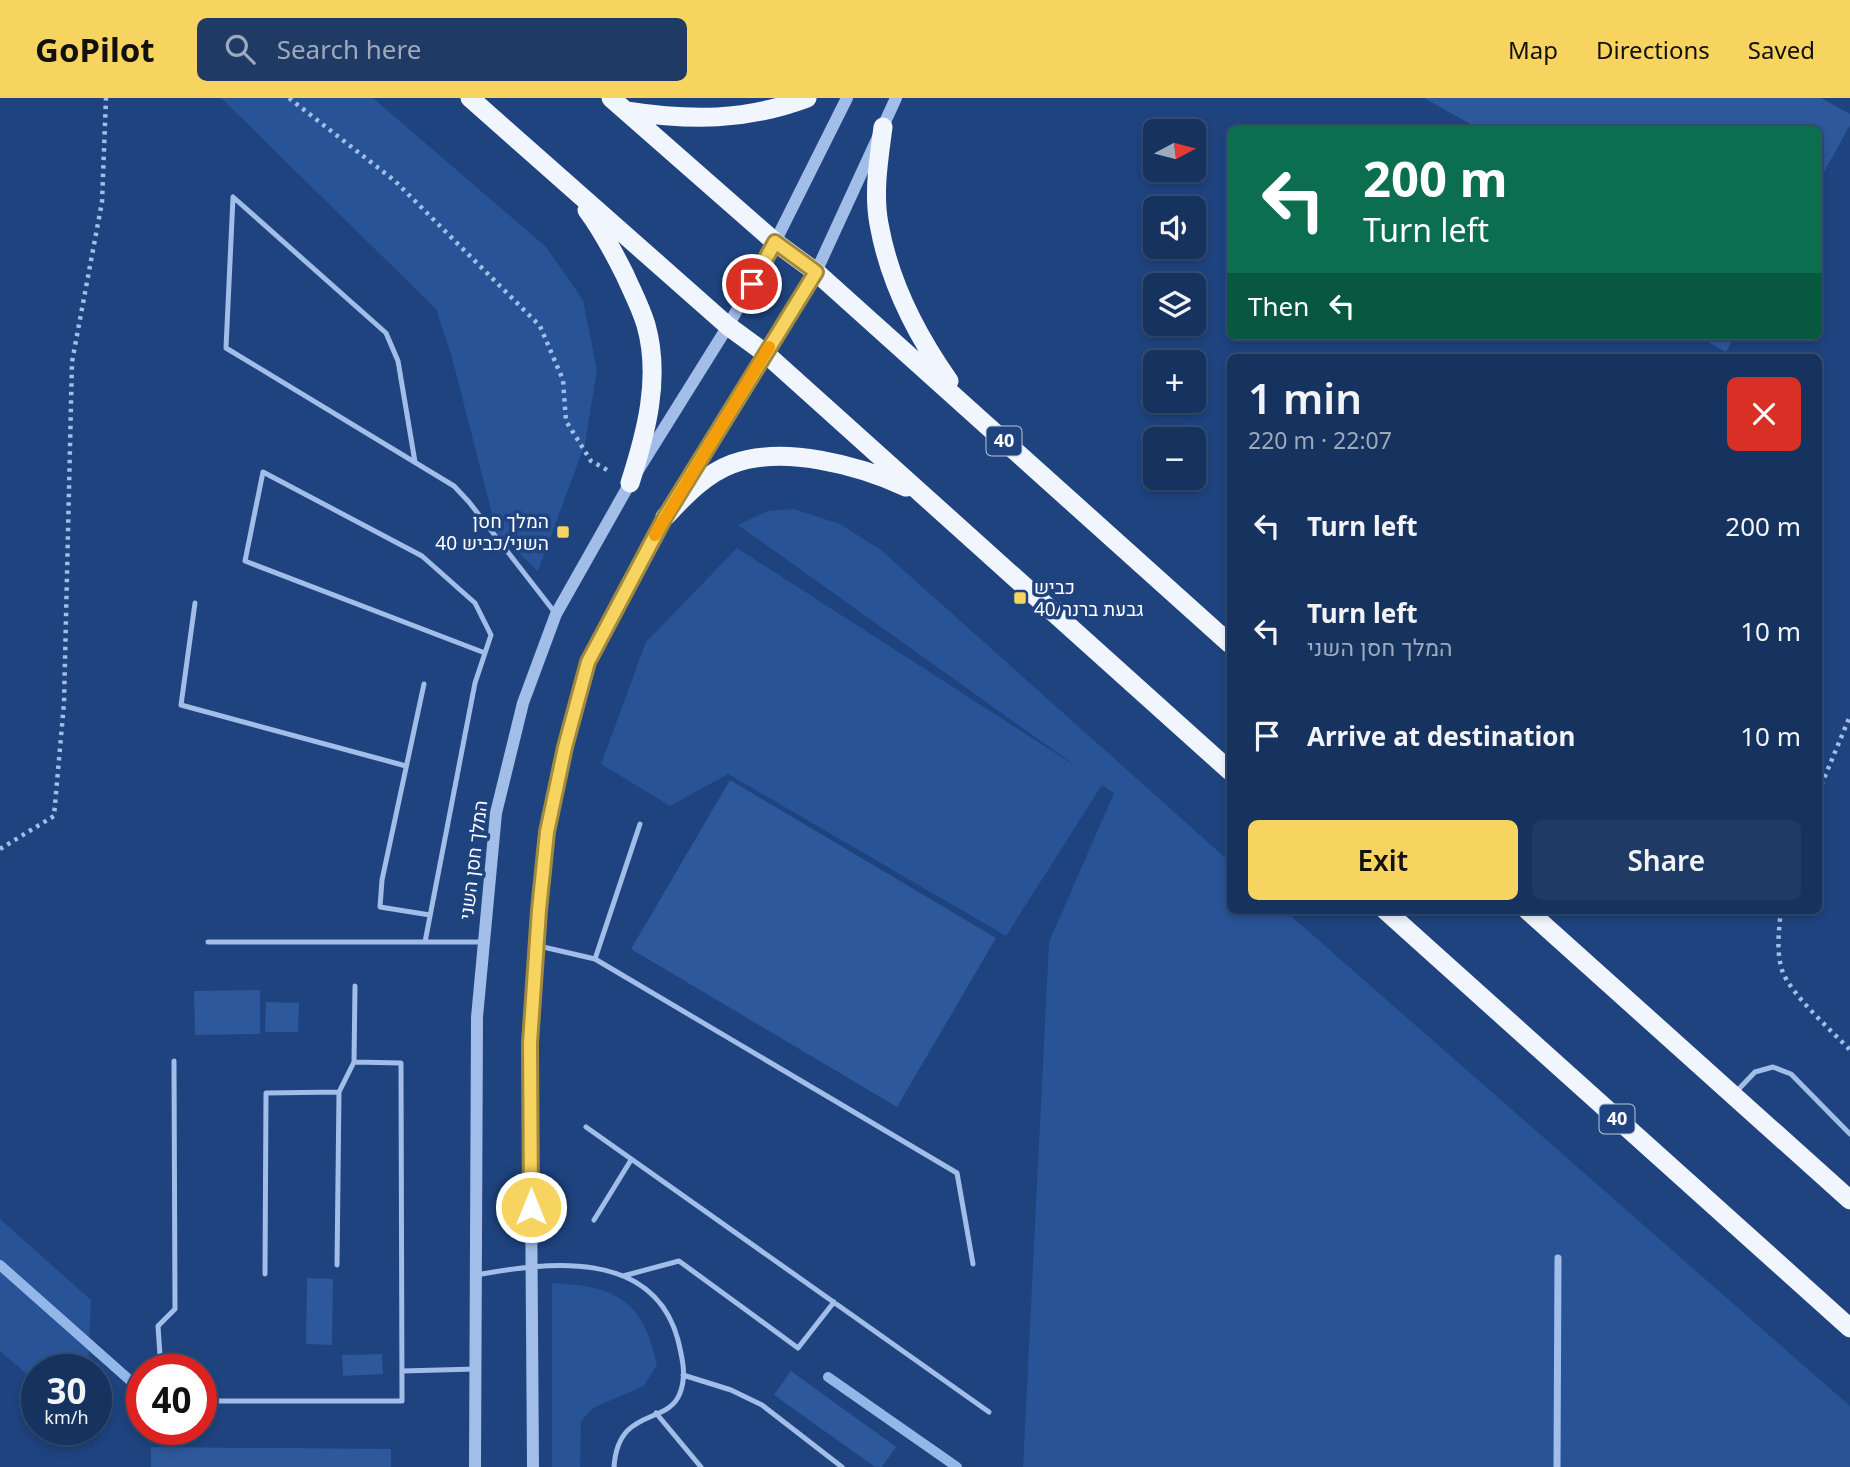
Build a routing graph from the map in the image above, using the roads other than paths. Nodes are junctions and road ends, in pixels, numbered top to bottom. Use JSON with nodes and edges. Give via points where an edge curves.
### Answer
{"nodes":[{"id":1,"x":470,"y":98,"type":"edge"},
{"id":2,"x":807,"y":98,"type":"edge"},
{"id":3,"x":847,"y":98,"type":"edge"},
{"id":4,"x":896,"y":98,"type":"edge"},
{"id":5,"x":618,"y":105,"type":"edge"},
{"id":6,"x":883,"y":127,"type":"junction"},
{"id":7,"x":565,"y":182,"type":"junction"},
{"id":8,"x":775,"y":242,"type":"junction"},
{"id":9,"x":816,"y":272,"type":"junction"},
{"id":10,"x":728,"y":326,"type":"junction"},
{"id":11,"x":765,"y":353,"type":"junction"},
{"id":12,"x":981,"y":419,"type":"junction"},
{"id":13,"x":415,"y":462,"type":"junction"},
{"id":14,"x":630,"y":483,"type":"junction"},
{"id":15,"x":923,"y":495,"type":"junction"},
{"id":16,"x":665,"y":517,"type":"junction"},
{"id":17,"x":195,"y":603,"type":"dead end"},
{"id":18,"x":556,"y":614,"type":"junction"},
{"id":19,"x":1227,"y":641,"type":"edge"},
{"id":20,"x":485,"y":653,"type":"junction"},
{"id":21,"x":424,"y":684,"type":"dead end"},
{"id":22,"x":406,"y":766,"type":"junction"},
{"id":23,"x":1227,"y":768,"type":"edge"},
{"id":24,"x":640,"y":824,"type":"dead end"},
{"id":25,"x":1389,"y":914,"type":"edge"},
{"id":26,"x":1531,"y":914,"type":"edge"},
{"id":27,"x":430,"y":915,"type":"junction"},
{"id":28,"x":208,"y":942,"type":"dead end"},
{"id":29,"x":425,"y":942,"type":"junction"},
{"id":30,"x":483,"y":942,"type":"junction"},
{"id":31,"x":536,"y":945,"type":"junction"},
{"id":32,"x":595,"y":959,"type":"junction"},
{"id":33,"x":355,"y":986,"type":"dead end"},
{"id":34,"x":174,"y":1061,"type":"dead end"},
{"id":35,"x":354,"y":1062,"type":"junction"},
{"id":36,"x":339,"y":1092,"type":"junction"},
{"id":37,"x":1733,"y":1095,"type":"junction"},
{"id":38,"x":586,"y":1127,"type":"dead end"},
{"id":39,"x":1850,"y":1134,"type":"edge"},
{"id":40,"x":631,"y":1160,"type":"junction"},
{"id":41,"x":1850,"y":1200,"type":"edge"},
{"id":42,"x":594,"y":1220,"type":"dead end"},
{"id":43,"x":1558,"y":1258,"type":"dead end"},
{"id":44,"x":973,"y":1264,"type":"dead end"},
{"id":45,"x":337,"y":1265,"type":"dead end"},
{"id":46,"x":531,"y":1265,"type":"junction"},
{"id":47,"x":265,"y":1274,"type":"dead end"},
{"id":48,"x":476,"y":1275,"type":"junction"},
{"id":49,"x":623,"y":1276,"type":"junction"},
{"id":50,"x":834,"y":1302,"type":"junction"},
{"id":51,"x":1850,"y":1328,"type":"edge"},
{"id":52,"x":160,"y":1354,"type":"edge"},
{"id":53,"x":476,"y":1369,"type":"junction"},
{"id":54,"x":402,"y":1371,"type":"junction"},
{"id":55,"x":683,"y":1375,"type":"junction"},
{"id":56,"x":217,"y":1401,"type":"edge"},
{"id":57,"x":989,"y":1412,"type":"dead end"},
{"id":58,"x":656,"y":1413,"type":"junction"},
{"id":59,"x":475,"y":1467,"type":"edge"},
{"id":60,"x":533,"y":1467,"type":"edge"},
{"id":61,"x":614,"y":1467,"type":"edge"},
{"id":62,"x":701,"y":1467,"type":"edge"},
{"id":63,"x":842,"y":1467,"type":"edge"},
{"id":64,"x":1556,"y":1467,"type":"edge"}],
"edges":[{"from":1,"to":7,"type":"highway"},
{"from":2,"to":5,"type":"highway","via":[[751,115],[720,117],[682,118]]},
{"from":3,"to":8,"type":"street","name":"המלך חסן השני"},
{"from":4,"to":6,"type":"street"},
{"from":5,"to":8,"type":"highway","number":"40"},
{"from":6,"to":9,"type":"street"},
{"from":6,"to":12,"type":"highway","via":[[878,223],[888,260],[924,344]]},
{"from":7,"to":10,"type":"highway"},
{"from":7,"to":14,"type":"highway","via":[[597,223],[646,325],[652,361],[650,400],[645,437]]},
{"from":8,"to":9,"type":"highway","number":"40"},
{"from":8,"to":10,"type":"street","name":"המלך חסן השני"},
{"from":9,"to":11,"type":"street"},
{"from":9,"to":12,"type":"highway","number":"40"},
{"from":10,"to":11,"type":"highway"},
{"from":10,"to":14,"type":"street","name":"המלך חסן השני"},
{"from":11,"to":15,"type":"highway"},
{"from":11,"to":16,"type":"street"},
{"from":12,"to":19,"type":"highway","number":"40"},
{"from":13,"to":13,"type":"lane","via":[[398,361],[386,333],[233,198],[226,348]]},
{"from":13,"to":18,"type":"lane","via":[[454,486],[469,502]]},
{"from":14,"to":18,"type":"street","name":"המלך חסן השני"},
{"from":15,"to":16,"type":"highway","via":[[864,470],[798,457],[765,458],[733,464],[709,477]]},
{"from":15,"to":23,"type":"highway"},
{"from":16,"to":31,"type":"street","via":[[588,662],[547,832]]},
{"from":17,"to":22,"type":"lane","via":[[181,705]]},
{"from":18,"to":30,"type":"street","name":"המלך חסן השני","via":[[523,703],[496,813]]},
{"from":20,"to":20,"type":"lane","via":[[491,635],[475,603],[422,556],[263,472],[245,561]]},
{"from":20,"to":27,"type":"lane","via":[[475,682]]},
{"from":21,"to":22,"type":"lane"},
{"from":22,"to":27,"type":"lane","via":[[380,907]]},
{"from":24,"to":32,"type":"lane"},
{"from":25,"to":51,"type":"highway","number":"40"},
{"from":26,"to":37,"type":"highway"},
{"from":27,"to":29,"type":"lane"},
{"from":28,"to":29,"type":"lane"},
{"from":29,"to":30,"type":"lane"},
{"from":30,"to":48,"type":"street","name":"המלך חסן השני","via":[[477,1017]]},
{"from":31,"to":32,"type":"lane"},
{"from":31,"to":46,"type":"street","via":[[530,1043]]},
{"from":32,"to":44,"type":"lane","via":[[957,1173]]},
{"from":33,"to":35,"type":"lane"},
{"from":34,"to":52,"type":"lane","via":[[175,1309],[158,1326]]},
{"from":35,"to":36,"type":"lane"},
{"from":35,"to":54,"type":"lane","via":[[401,1063]]},
{"from":36,"to":45,"type":"lane"},
{"from":36,"to":47,"type":"lane","via":[[266,1093]]},
{"from":37,"to":39,"type":"lane","via":[[1755,1072],[1773,1067],[1791,1074]]},
{"from":37,"to":41,"type":"highway"},
{"from":38,"to":40,"type":"lane"},
{"from":40,"to":42,"type":"lane"},
{"from":40,"to":50,"type":"lane"},
{"from":43,"to":64,"type":"street"},
{"from":46,"to":48,"type":"lane"},
{"from":46,"to":49,"type":"lane","via":[[595,1266]]},
{"from":46,"to":60,"type":"street"},
{"from":48,"to":53,"type":"street","name":"המלך חסן השני"},
{"from":49,"to":50,"type":"lane","via":[[679,1261],[798,1348]]},
{"from":49,"to":55,"type":"lane","via":[[651,1293],[674,1324]]},
{"from":50,"to":57,"type":"lane"},
{"from":53,"to":54,"type":"lane"},
{"from":53,"to":59,"type":"street","name":"המלך חסן השני"},
{"from":54,"to":56,"type":"lane","via":[[402,1401]]},
{"from":55,"to":58,"type":"lane","via":[[681,1392],[672,1406]]},
{"from":55,"to":63,"type":"lane","via":[[762,1405]]},
{"from":58,"to":61,"type":"lane","via":[[622,1435]]},
{"from":58,"to":62,"type":"lane"}]}
